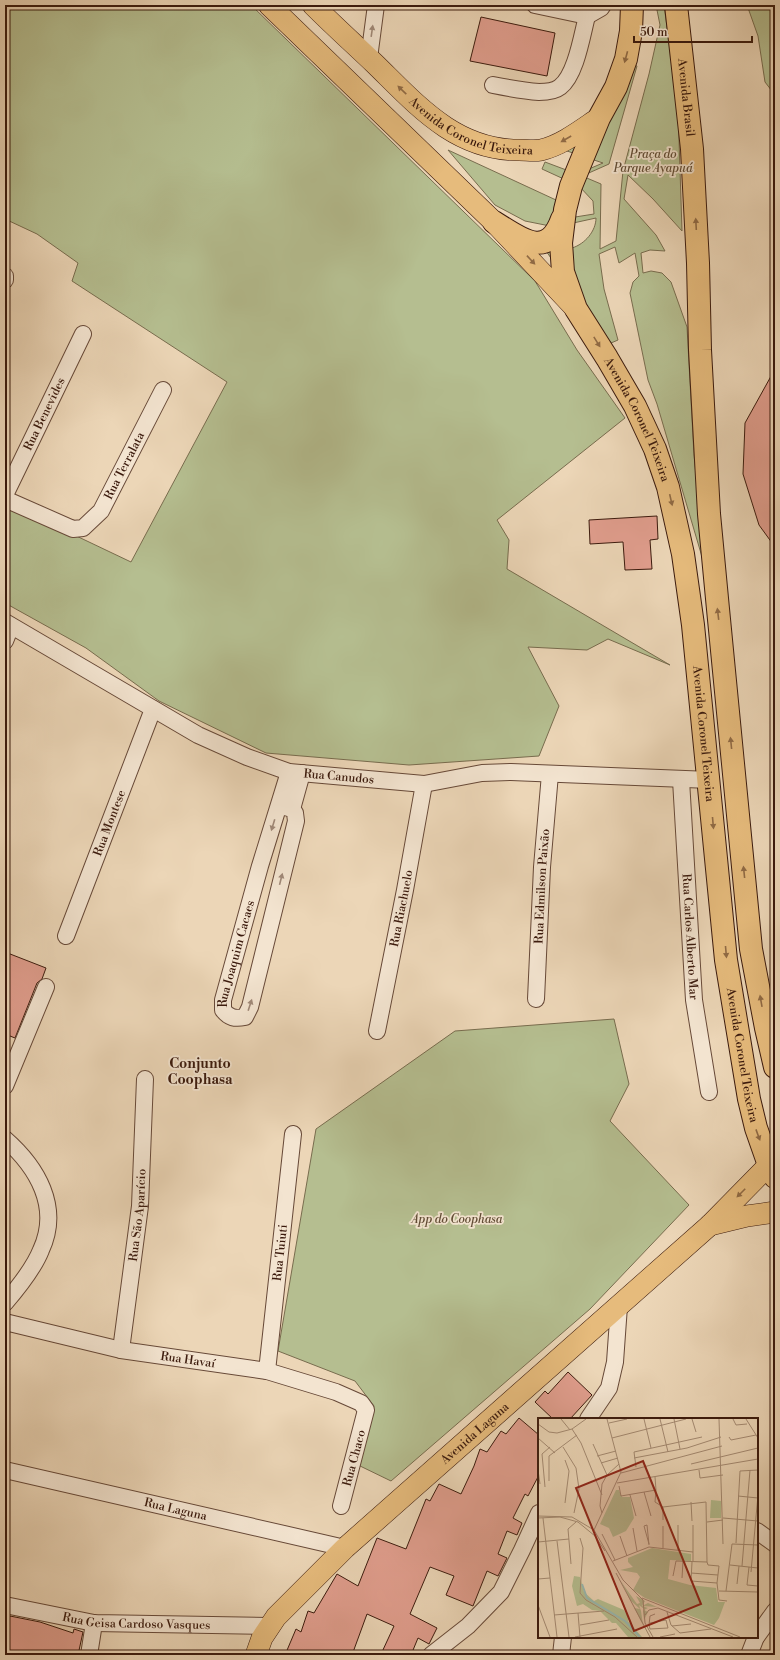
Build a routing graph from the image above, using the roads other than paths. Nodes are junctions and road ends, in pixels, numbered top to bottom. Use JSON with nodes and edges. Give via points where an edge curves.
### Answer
{"nodes":[{"id":1,"x":269,"y":5,"type":"edge"},
{"id":2,"x":313,"y":5,"type":"edge"},
{"id":3,"x":376,"y":5,"type":"edge"},
{"id":4,"x":535,"y":5,"type":"edge"},
{"id":5,"x":603,"y":5,"type":"edge"},
{"id":6,"x":632,"y":5,"type":"edge"},
{"id":7,"x":676,"y":5,"type":"edge"},
{"id":8,"x":587,"y":16,"type":"junction"},
{"id":9,"x":369,"y":58,"type":"junction"},
{"id":10,"x":493,"y":86,"type":"dead end"},
{"id":11,"x":599,"y":118,"type":"junction"},
{"id":12,"x":565,"y":210,"type":"junction"},
{"id":13,"x":494,"y":222,"type":"junction"},
{"id":14,"x":698,"y":263,"type":"joint"},
{"id":15,"x":5,"y":276,"type":"edge"},
{"id":16,"x":5,"y":280,"type":"edge"},
{"id":17,"x":576,"y":309,"type":"junction"},
{"id":18,"x":83,"y":334,"type":"dead end"},
{"id":19,"x":163,"y":390,"type":"dead end"},
{"id":20,"x":5,"y":494,"type":"edge"},
{"id":21,"x":5,"y":499,"type":"edge"},
{"id":22,"x":8,"y":624,"type":"edge"},
{"id":23,"x":5,"y":641,"type":"edge"},
{"id":24,"x":153,"y":709,"type":"junction"},
{"id":25,"x":296,"y":773,"type":"junction"},
{"id":26,"x":550,"y":774,"type":"junction"},
{"id":27,"x":681,"y":780,"type":"junction"},
{"id":28,"x":710,"y":780,"type":"junction"},
{"id":29,"x":424,"y":784,"type":"junction"},
{"id":30,"x":286,"y":807,"type":"junction"},
{"id":31,"x":66,"y":936,"type":"dead end"},
{"id":32,"x":46,"y":987,"type":"dead end"},
{"id":33,"x":536,"y":999,"type":"dead end"},
{"id":34,"x":377,"y":1031,"type":"dead end"},
{"id":35,"x":775,"y":1066,"type":"edge"},
{"id":36,"x":145,"y":1079,"type":"dead end"},
{"id":37,"x":5,"y":1086,"type":"edge"},
{"id":38,"x":710,"y":1092,"type":"dead end"},
{"id":39,"x":294,"y":1134,"type":"dead end"},
{"id":40,"x":5,"y":1139,"type":"edge"},
{"id":41,"x":772,"y":1171,"type":"edge"},
{"id":42,"x":775,"y":1212,"type":"edge"},
{"id":43,"x":710,"y":1225,"type":"junction"},
{"id":44,"x":5,"y":1303,"type":"edge"},
{"id":45,"x":619,"y":1306,"type":"junction"},
{"id":46,"x":5,"y":1322,"type":"edge"},
{"id":47,"x":121,"y":1350,"type":"junction"},
{"id":48,"x":267,"y":1371,"type":"junction"},
{"id":49,"x":366,"y":1410,"type":"joint"},
{"id":50,"x":589,"y":1418,"type":"edge"},
{"id":51,"x":5,"y":1470,"type":"edge"},
{"id":52,"x":341,"y":1506,"type":"dead end"},
{"id":53,"x":538,"y":1515,"type":"edge"},
{"id":54,"x":758,"y":1532,"type":"edge"},
{"id":55,"x":775,"y":1544,"type":"edge"},
{"id":56,"x":345,"y":1548,"type":"junction"},
{"id":57,"x":5,"y":1605,"type":"edge"},
{"id":58,"x":775,"y":1611,"type":"edge"},
{"id":59,"x":94,"y":1623,"type":"junction"},
{"id":60,"x":268,"y":1626,"type":"junction"},
{"id":61,"x":758,"y":1636,"type":"edge"},
{"id":62,"x":563,"y":1638,"type":"edge"},
{"id":63,"x":757,"y":1638,"type":"edge"},
{"id":64,"x":89,"y":1655,"type":"edge"},
{"id":65,"x":256,"y":1655,"type":"edge"},
{"id":66,"x":431,"y":1655,"type":"edge"},
{"id":67,"x":561,"y":1655,"type":"edge"},
{"id":68,"x":749,"y":1655,"type":"edge"}],
"edges":[{"from":1,"to":13,"type":"main road","name":"Avenida Coronel Teixeira"},
{"from":2,"to":9,"type":"main road","name":"Avenida Coronel Teixeira"},
{"from":9,"to":3,"type":"street","one_way":true},
{"from":4,"to":8,"type":"street"},
{"from":5,"to":8,"type":"street"},
{"from":6,"to":11,"type":"highway","one_way":true,"via":[[632,31],[626,59],[616,87]]},
{"from":14,"to":7,"type":"highway","name":"Avenida Brasil","one_way":true,"via":[[692,149]]},
{"from":8,"to":10,"type":"street","via":[[574,63],[568,78],[560,87],[540,92]]},
{"from":11,"to":9,"type":"main road","name":"Avenida Coronel Teixeira","one_way":true,"via":[[564,141],[540,150],[511,150],[484,146],[468,141],[447,129],[417,105]]},
{"from":11,"to":12,"type":"highway","name":"Avenida Coronel Teixeira","via":[[579,162]]},
{"from":12,"to":13,"type":"highway","via":[[551,239],[541,243],[529,241]]},
{"from":12,"to":17,"type":"highway","name":"Avenida Coronel Teixeira","via":[[561,243],[563,272]]},
{"from":13,"to":17,"type":"main road","name":"Avenida Coronel Teixeira","one_way":true},
{"from":35,"to":14,"type":"highway","name":"Avenida Coronel Teixeira","one_way":true,"via":[[751,949],[718,609],[709,514]]},
{"from":15,"to":16,"type":"street"},
{"from":17,"to":28,"type":"highway","name":"Avenida Coronel Teixeira","one_way":true,"via":[[635,406],[655,449],[668,487],[684,554],[690,595]]},
{"from":18,"to":20,"type":"street","name":"Rua Benevides"},
{"from":19,"to":21,"type":"street","name":"Rua Terralata","via":[[101,511],[83,528],[73,529]]},
{"from":22,"to":23,"type":"street"},
{"from":22,"to":24,"type":"street","name":"Rua Canudos"},
{"from":24,"to":25,"type":"street","name":"Rua Canudos","via":[[198,735],[240,754]]},
{"from":24,"to":31,"type":"street","name":"Rua Montese"},
{"from":25,"to":29,"type":"street","name":"Rua Canudos"},
{"from":25,"to":30,"type":"street","name":"Rua Joaquim Cacaes"},
{"from":26,"to":27,"type":"street","name":"Rua Canudos"},
{"from":26,"to":29,"type":"street","name":"Rua Canudos","via":[[482,773]]},
{"from":26,"to":33,"type":"street","name":"Rua Edmilson Paixão","via":[[542,867]]},
{"from":27,"to":28,"type":"street","name":"Rua Canudos"},
{"from":27,"to":38,"type":"street","name":"Rua Carlos Alberto Mar","via":[[694,1000]]},
{"from":28,"to":41,"type":"highway","name":"Avenida Coronel Teixeira","one_way":true,"via":[[726,960],[749,1099],[756,1128]]},
{"from":29,"to":34,"type":"street","name":"Rua Riachuelo","via":[[406,890]]},
{"from":30,"to":30,"type":"street","name":"Rua Joaquim Cacaes","one_way":true,"via":[[227,980],[223,1010],[228,1016],[246,1017],[250,1007],[296,821],[295,814]]},
{"from":32,"to":37,"type":"street"},
{"from":36,"to":47,"type":"street","name":"Rua São Aparício","via":[[140,1206]]},
{"from":39,"to":48,"type":"street","name":"Rua Tuiuti"},
{"from":40,"to":44,"type":"street","via":[[20,1152],[40,1180],[48,1208],[48,1225],[42,1250]]},
{"from":41,"to":43,"type":"main road","name":"Avenida Laguna","one_way":true},
{"from":42,"to":43,"type":"main road","name":"Avenida Laguna"},
{"from":43,"to":45,"type":"main road","name":"Avenida Laguna"},
{"from":45,"to":50,"type":"street","via":[[615,1362],[609,1388]]},
{"from":45,"to":56,"type":"main road","name":"Avenida Laguna"},
{"from":46,"to":47,"type":"street","name":"Rua Havaí"},
{"from":47,"to":48,"type":"street","name":"Rua Havaí"},
{"from":48,"to":49,"type":"street","name":"Rua Havaí","via":[[336,1392],[361,1404]]},
{"from":49,"to":52,"type":"street","name":"Rua Chaco"},
{"from":51,"to":56,"type":"street","name":"Rua Laguna"},
{"from":53,"to":66,"type":"street","via":[[501,1592],[468,1626]]},
{"from":54,"to":55,"type":"street"},
{"from":56,"to":60,"type":"main road","name":"Avenida Laguna"},
{"from":57,"to":59,"type":"street","name":"Rua Geisa Cardoso Vasques"},
{"from":58,"to":61,"type":"street"},
{"from":59,"to":60,"type":"street","name":"Rua Geisa Cardoso Vasques"},
{"from":59,"to":64,"type":"street"},
{"from":60,"to":65,"type":"main road","name":"Avenida Laguna"},
{"from":62,"to":67,"type":"street"},
{"from":63,"to":68,"type":"street"}]}
